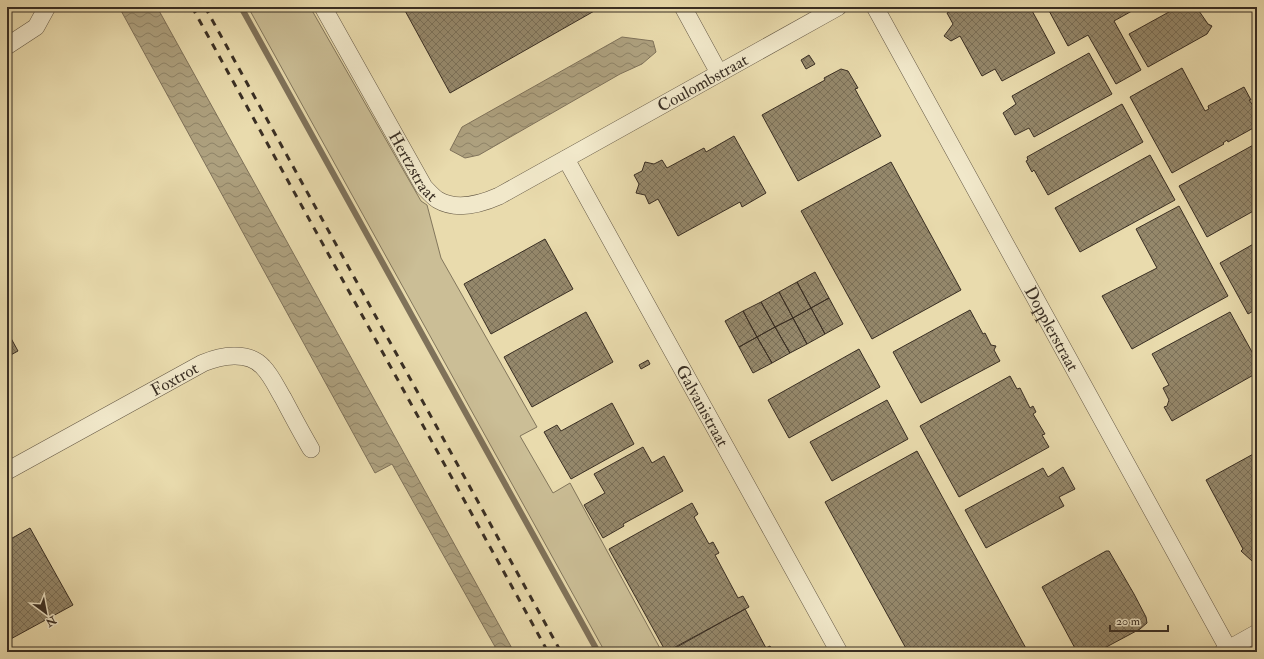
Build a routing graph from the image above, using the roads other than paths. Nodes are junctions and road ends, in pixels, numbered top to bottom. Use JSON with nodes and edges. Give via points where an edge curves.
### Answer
{"nodes":[{"id":1,"x":47,"y":7,"type":"edge"},
{"id":2,"x":323,"y":7,"type":"edge"},
{"id":3,"x":683,"y":7,"type":"edge"},
{"id":4,"x":838,"y":7,"type":"edge"},
{"id":5,"x":876,"y":7,"type":"edge"},
{"id":6,"x":7,"y":46,"type":"edge"},
{"id":7,"x":719,"y":73,"type":"junction"},
{"id":8,"x":566,"y":159,"type":"junction"},
{"id":9,"x":311,"y":449,"type":"dead end"},
{"id":10,"x":7,"y":471,"type":"edge"},
{"id":11,"x":1257,"y":633,"type":"edge"},
{"id":12,"x":1227,"y":651,"type":"edge"},
{"id":13,"x":839,"y":652,"type":"edge"}],
"edges":[{"from":1,"to":6,"type":"street","via":[[36,27]]},
{"from":2,"to":8,"type":"street","name":"Hertzstraat","via":[[424,187],[439,200],[459,206],[479,204],[499,196]]},
{"from":3,"to":7,"type":"street"},
{"from":4,"to":7,"type":"street","name":"Coulombstraat"},
{"from":5,"to":12,"type":"street","name":"Dopplerstraat"},
{"from":7,"to":8,"type":"street","name":"Coulombstraat"},
{"from":8,"to":13,"type":"street","name":"Galvanistraat"},
{"from":9,"to":10,"type":"street","name":"Foxtrot","via":[[263,366],[249,358],[217,357]]},
{"from":11,"to":12,"type":"street"}]}
